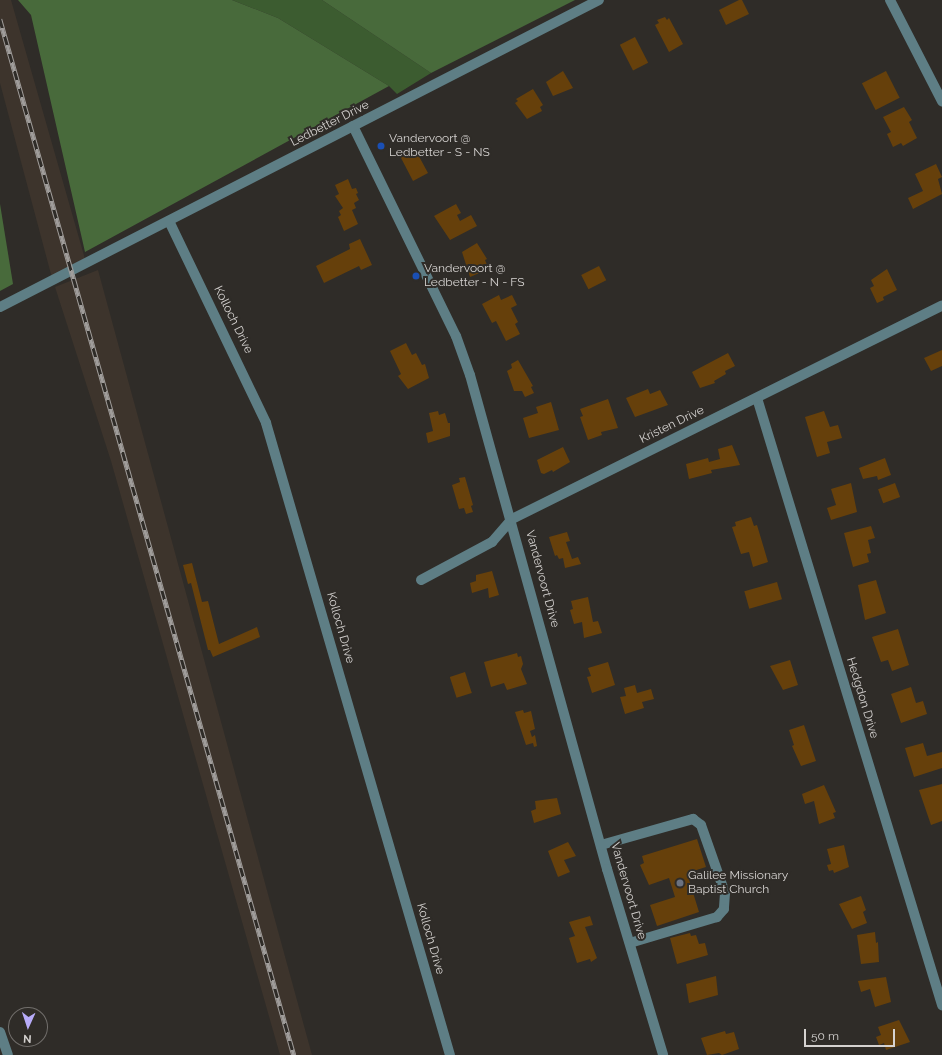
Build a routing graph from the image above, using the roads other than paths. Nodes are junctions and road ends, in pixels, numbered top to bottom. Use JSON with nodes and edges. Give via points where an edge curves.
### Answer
{"nodes":[{"id":1,"x":599,"y":0,"type":"edge"},
{"id":2,"x":890,"y":0,"type":"edge"},
{"id":3,"x":942,"y":101,"type":"edge"},
{"id":4,"x":353,"y":126,"type":"junction"},
{"id":5,"x":169,"y":221,"type":"junction"},
{"id":6,"x":942,"y":306,"type":"edge"},
{"id":7,"x":0,"y":307,"type":"edge"},
{"id":8,"x":757,"y":398,"type":"junction"},
{"id":9,"x":512,"y":519,"type":"junction"},
{"id":10,"x":421,"y":580,"type":"dead end"},
{"id":11,"x":601,"y":845,"type":"junction"},
{"id":12,"x":630,"y":943,"type":"junction"},
{"id":13,"x":942,"y":1005,"type":"edge"},
{"id":14,"x":0,"y":1032,"type":"edge"},
{"id":15,"x":8,"y":1055,"type":"edge"},
{"id":16,"x":450,"y":1055,"type":"edge"},
{"id":17,"x":663,"y":1055,"type":"edge"}],
"edges":[{"from":1,"to":4,"type":"street","name":"Ledbetter Drive"},
{"from":2,"to":3,"type":"street"},
{"from":4,"to":5,"type":"street","name":"Ledbetter Drive"},
{"from":4,"to":9,"type":"street","name":"Vandervoort Drive","via":[[456,336]]},
{"from":5,"to":7,"type":"street","name":"Ledbetter Drive"},
{"from":5,"to":16,"type":"street","name":"Kolloch Drive","via":[[266,423]]},
{"from":6,"to":8,"type":"street","name":"Kristen Drive"},
{"from":8,"to":9,"type":"street","name":"Kristen Drive"},
{"from":8,"to":13,"type":"street","name":"Hedgdon Drive"},
{"from":9,"to":10,"type":"street","name":"Kristen Drive","via":[[492,542]]},
{"from":9,"to":11,"type":"street","name":"Vandervoort Drive"},
{"from":11,"to":12,"type":"street","name":"Vandervoort Drive"},
{"from":11,"to":12,"type":"street","via":[[694,819],[701,825],[725,893],[724,910],[717,917]]},
{"from":12,"to":17,"type":"street","name":"Vandervoort Drive"},
{"from":14,"to":15,"type":"street"}]}
